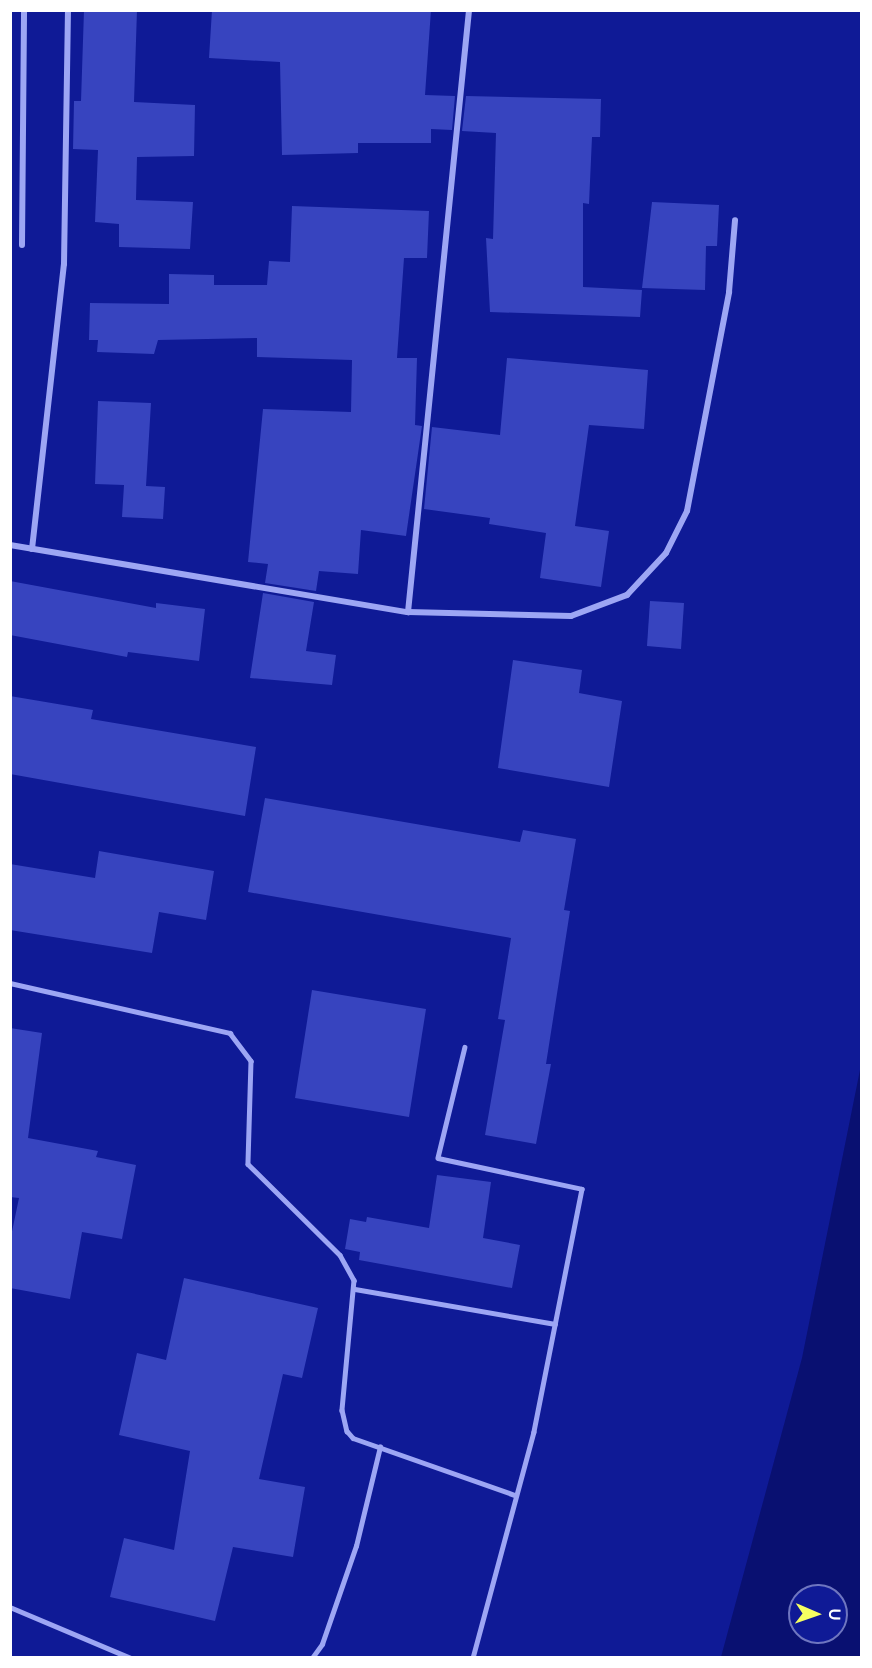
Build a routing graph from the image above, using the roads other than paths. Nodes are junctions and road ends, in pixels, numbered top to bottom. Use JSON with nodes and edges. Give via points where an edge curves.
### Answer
{"nodes":[{"id":1,"x":24,"y":10,"type":"edge"},
{"id":2,"x":68,"y":10,"type":"edge"},
{"id":3,"x":469,"y":10,"type":"edge"},
{"id":4,"x":735,"y":220,"type":"dead end"},
{"id":5,"x":22,"y":245,"type":"dead end"},
{"id":6,"x":10,"y":545,"type":"edge"},
{"id":7,"x":33,"y":549,"type":"junction"},
{"id":8,"x":408,"y":612,"type":"junction"},
{"id":9,"x":10,"y":983,"type":"edge"},
{"id":10,"x":465,"y":1047,"type":"dead end"},
{"id":11,"x":355,"y":1289,"type":"junction"},
{"id":12,"x":555,"y":1324,"type":"junction"},
{"id":13,"x":380,"y":1447,"type":"junction"},
{"id":14,"x":515,"y":1495,"type":"junction"},
{"id":15,"x":10,"y":1607,"type":"edge"},
{"id":16,"x":131,"y":1658,"type":"edge"},
{"id":17,"x":312,"y":1658,"type":"edge"},
{"id":18,"x":473,"y":1658,"type":"edge"}],
"edges":[{"from":1,"to":5,"type":"street"},
{"from":2,"to":7,"type":"street","via":[[64,264]]},
{"from":3,"to":8,"type":"street"},
{"from":4,"to":8,"type":"street","via":[[729,292],[687,511],[666,553],[627,595],[571,616]]},
{"from":6,"to":7,"type":"street"},
{"from":7,"to":8,"type":"street"},
{"from":9,"to":11,"type":"lane","via":[[230,1033],[251,1061],[248,1164],[340,1255],[351,1271]]},
{"from":10,"to":12,"type":"lane","via":[[438,1158],[582,1189]]},
{"from":11,"to":12,"type":"lane"},
{"from":11,"to":13,"type":"lane","via":[[343,1420],[353,1438]]},
{"from":12,"to":14,"type":"lane","via":[[534,1432]]},
{"from":13,"to":14,"type":"lane"},
{"from":13,"to":17,"type":"lane","via":[[356,1546],[322,1644]]},
{"from":14,"to":18,"type":"lane"},
{"from":15,"to":16,"type":"lane"}]}
